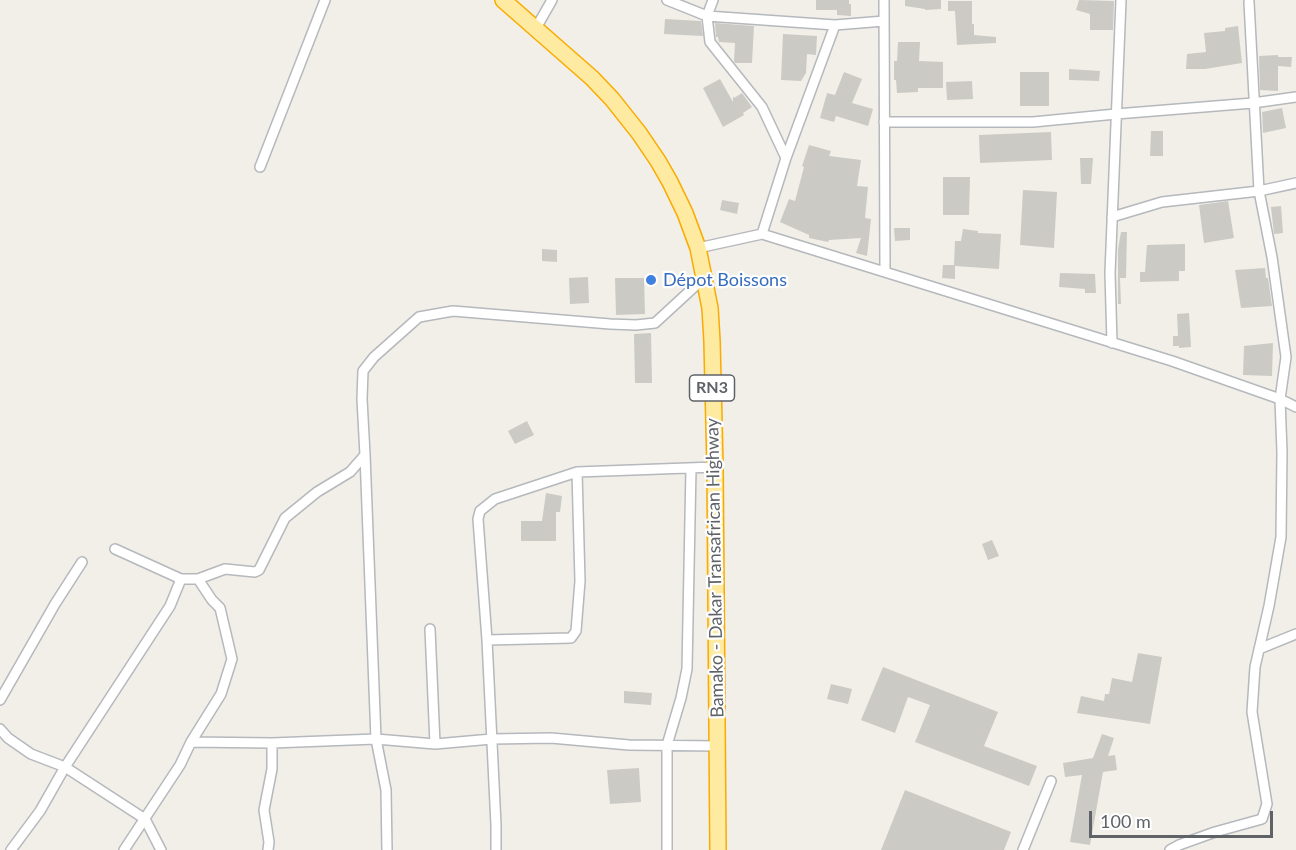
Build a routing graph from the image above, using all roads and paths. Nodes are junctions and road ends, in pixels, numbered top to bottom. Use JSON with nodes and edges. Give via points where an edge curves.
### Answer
{"nodes":[{"id":1,"x":325,"y":0,"type":"edge"},
{"id":2,"x":503,"y":0,"type":"edge"},
{"id":3,"x":552,"y":0,"type":"edge"},
{"id":4,"x":667,"y":0,"type":"edge"},
{"id":5,"x":713,"y":0,"type":"edge"},
{"id":6,"x":884,"y":0,"type":"edge"},
{"id":7,"x":1121,"y":0,"type":"edge"},
{"id":8,"x":1249,"y":2,"type":"dead end"},
{"id":9,"x":707,"y":16,"type":"junction"},
{"id":10,"x":884,"y":21,"type":"junction"},
{"id":11,"x":835,"y":25,"type":"junction"},
{"id":12,"x":536,"y":28,"type":"junction"},
{"id":13,"x":1296,"y":97,"type":"edge"},
{"id":14,"x":1253,"y":103,"type":"junction"},
{"id":15,"x":1116,"y":114,"type":"junction"},
{"id":16,"x":884,"y":122,"type":"junction"},
{"id":17,"x":786,"y":158,"type":"junction"},
{"id":18,"x":260,"y":167,"type":"dead end"},
{"id":19,"x":1296,"y":183,"type":"edge"},
{"id":20,"x":1258,"y":191,"type":"junction"},
{"id":21,"x":1112,"y":217,"type":"junction"},
{"id":22,"x":762,"y":234,"type":"junction"},
{"id":23,"x":698,"y":248,"type":"junction"},
{"id":24,"x":885,"y":272,"type":"junction"},
{"id":25,"x":705,"y":277,"type":"junction"},
{"id":26,"x":1112,"y":343,"type":"junction"},
{"id":27,"x":1280,"y":399,"type":"junction"},
{"id":28,"x":1296,"y":407,"type":"edge"},
{"id":29,"x":365,"y":455,"type":"junction"},
{"id":30,"x":715,"y":467,"type":"junction"},
{"id":31,"x":691,"y":468,"type":"junction"},
{"id":32,"x":577,"y":472,"type":"junction"},
{"id":33,"x":115,"y":549,"type":"dead end"},
{"id":34,"x":82,"y":562,"type":"dead end"},
{"id":35,"x":181,"y":579,"type":"junction"},
{"id":36,"x":198,"y":579,"type":"junction"},
{"id":37,"x":430,"y":629,"type":"dead end"},
{"id":38,"x":1296,"y":634,"type":"edge"},
{"id":39,"x":488,"y":640,"type":"junction"},
{"id":40,"x":1259,"y":649,"type":"junction"},
{"id":41,"x":0,"y":700,"type":"edge"},
{"id":42,"x":0,"y":729,"type":"edge"},
{"id":43,"x":492,"y":739,"type":"junction"},
{"id":44,"x":376,"y":740,"type":"junction"},
{"id":45,"x":191,"y":742,"type":"junction"},
{"id":46,"x":272,"y":743,"type":"junction"},
{"id":47,"x":435,"y":744,"type":"junction"},
{"id":48,"x":667,"y":745,"type":"junction"},
{"id":49,"x":717,"y":746,"type":"junction"},
{"id":50,"x":65,"y":767,"type":"junction"},
{"id":51,"x":1050,"y":781,"type":"dead end"},
{"id":52,"x":145,"y":819,"type":"junction"},
{"id":53,"x":11,"y":850,"type":"edge"},
{"id":54,"x":124,"y":850,"type":"edge"},
{"id":55,"x":161,"y":850,"type":"edge"},
{"id":56,"x":268,"y":850,"type":"edge"},
{"id":57,"x":387,"y":850,"type":"edge"},
{"id":58,"x":496,"y":850,"type":"edge"},
{"id":59,"x":667,"y":850,"type":"edge"},
{"id":60,"x":718,"y":850,"type":"edge"},
{"id":61,"x":1023,"y":850,"type":"edge"},
{"id":62,"x":1170,"y":850,"type":"edge"}],
"edges":[{"from":1,"to":18,"type":"street"},
{"from":2,"to":12,"type":"highway","name":"Bamako - Dakar Transafrican Highway","number":"RN3"},
{"from":3,"to":12,"type":"street"},
{"from":4,"to":9,"type":"street"},
{"from":5,"to":9,"type":"street"},
{"from":6,"to":10,"type":"street"},
{"from":7,"to":15,"type":"street"},
{"from":8,"to":14,"type":"street"},
{"from":9,"to":11,"type":"street"},
{"from":9,"to":17,"type":"street","via":[[710,42],[762,107]]},
{"from":10,"to":11,"type":"street"},
{"from":10,"to":16,"type":"street"},
{"from":11,"to":17,"type":"street"},
{"from":12,"to":23,"type":"highway","name":"Bamako - Dakar Transafrican Highway","number":"RN3","via":[[592,78],[639,133],[670,182]]},
{"from":13,"to":14,"type":"street"},
{"from":14,"to":15,"type":"street"},
{"from":14,"to":20,"type":"street"},
{"from":15,"to":16,"type":"street","via":[[1033,122]]},
{"from":15,"to":21,"type":"street"},
{"from":16,"to":24,"type":"street"},
{"from":17,"to":22,"type":"street"},
{"from":19,"to":20,"type":"street"},
{"from":20,"to":21,"type":"street","via":[[1162,202]]},
{"from":20,"to":27,"type":"street","via":[[1286,357]]},
{"from":21,"to":26,"type":"street"},
{"from":22,"to":23,"type":"street"},
{"from":22,"to":24,"type":"street"},
{"from":23,"to":25,"type":"highway","name":"Bamako - Dakar Transafrican Highway","number":"RN3"},
{"from":24,"to":26,"type":"street"},
{"from":25,"to":29,"type":"street","via":[[655,323],[610,324],[453,311],[419,317],[363,371]]},
{"from":25,"to":30,"type":"highway","name":"Bamako - Dakar Transafrican Highway","number":"RN3","via":[[712,341]]},
{"from":26,"to":27,"type":"street"},
{"from":27,"to":28,"type":"street"},
{"from":27,"to":40,"type":"street","via":[[1281,537]]},
{"from":29,"to":36,"type":"street","via":[[350,472],[285,518],[259,570],[225,569]]},
{"from":29,"to":44,"type":"street"},
{"from":30,"to":31,"type":"street"},
{"from":30,"to":49,"type":"highway","name":"Bamako - Dakar Transafrican Highway","number":"RN3"},
{"from":31,"to":32,"type":"street"},
{"from":31,"to":48,"type":"street","via":[[687,669]]},
{"from":32,"to":39,"type":"street","via":[[495,498],[480,511]]},
{"from":32,"to":39,"type":"street","via":[[580,581],[576,631],[571,638]]},
{"from":33,"to":35,"type":"street"},
{"from":34,"to":41,"type":"street"},
{"from":35,"to":36,"type":"street"},
{"from":35,"to":50,"type":"street","via":[[170,606]]},
{"from":36,"to":45,"type":"street","via":[[220,608],[232,659],[221,694]]},
{"from":37,"to":47,"type":"street"},
{"from":38,"to":40,"type":"street"},
{"from":39,"to":43,"type":"street"},
{"from":40,"to":62,"type":"street","via":[[1252,711],[1267,804],[1262,819]]},
{"from":42,"to":50,"type":"street","via":[[32,754]]},
{"from":43,"to":47,"type":"street"},
{"from":43,"to":48,"type":"street","via":[[551,738]]},
{"from":43,"to":58,"type":"street"},
{"from":44,"to":46,"type":"street"},
{"from":44,"to":47,"type":"street"},
{"from":44,"to":57,"type":"street","via":[[386,790]]},
{"from":45,"to":46,"type":"street"},
{"from":45,"to":52,"type":"street"},
{"from":46,"to":56,"type":"street","via":[[272,769],[264,810]]},
{"from":48,"to":49,"type":"street"},
{"from":48,"to":59,"type":"street"},
{"from":49,"to":60,"type":"highway","name":"Bamako - Dakar Transafrican Highway","number":"RN3"},
{"from":50,"to":52,"type":"street"},
{"from":50,"to":53,"type":"street","via":[[40,811]]},
{"from":51,"to":61,"type":"street"},
{"from":52,"to":54,"type":"street"},
{"from":52,"to":55,"type":"street"}]}
